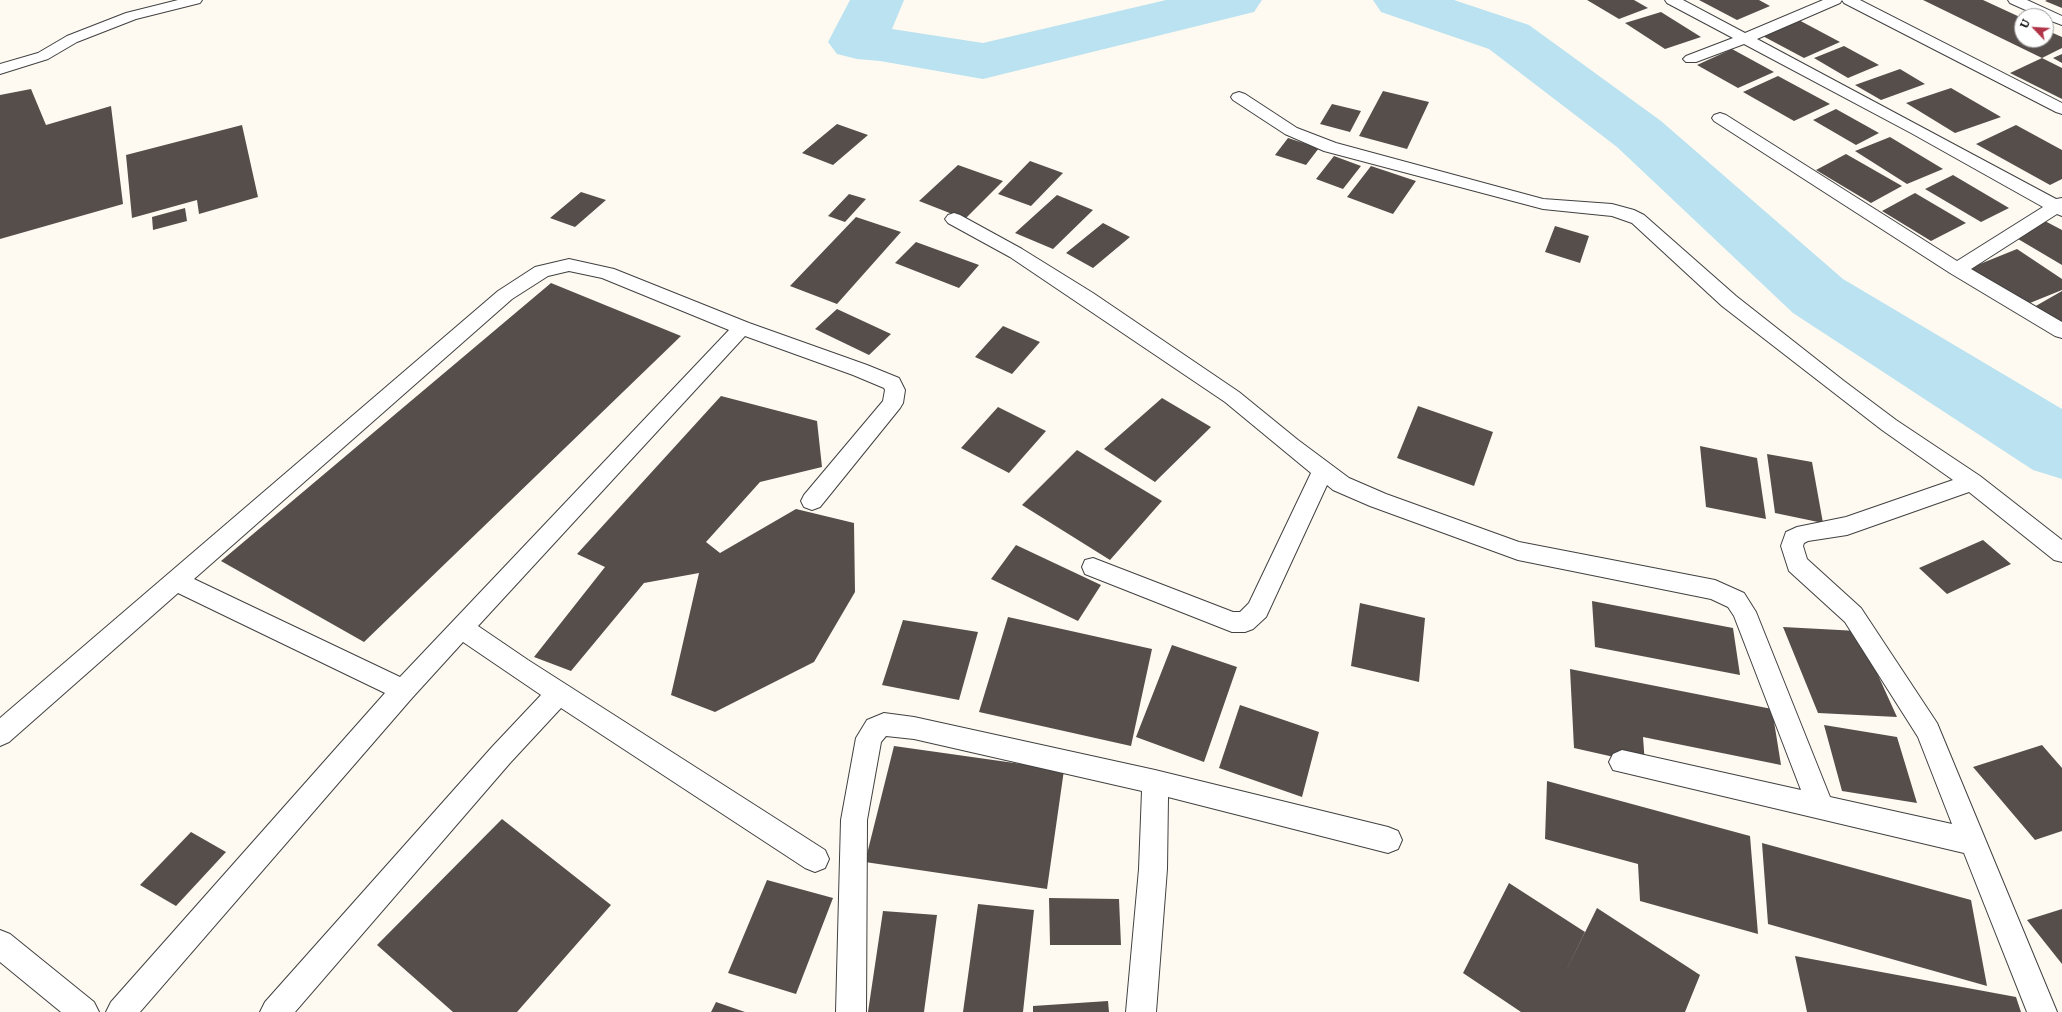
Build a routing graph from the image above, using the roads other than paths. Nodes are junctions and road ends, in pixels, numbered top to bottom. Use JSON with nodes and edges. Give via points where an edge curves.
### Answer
{"nodes":[{"id":1,"x":195,"y":0,"type":"edge"},
{"id":2,"x":1672,"y":0,"type":"edge"},
{"id":3,"x":1835,"y":0,"type":"edge"},
{"id":4,"x":1848,"y":0,"type":"edge"},
{"id":5,"x":2015,"y":0,"type":"edge"},
{"id":6,"x":2062,"y":21,"type":"edge"},
{"id":7,"x":1744,"y":39,"type":"junction"},
{"id":8,"x":1691,"y":59,"type":"dead end"},
{"id":9,"x":0,"y":69,"type":"edge"},
{"id":10,"x":1239,"y":97,"type":"dead end"},
{"id":11,"x":2062,"y":109,"type":"edge"},
{"id":12,"x":1720,"y":118,"type":"dead end"},
{"id":13,"x":2060,"y":207,"type":"edge"},
{"id":14,"x":954,"y":219,"type":"dead end"},
{"id":15,"x":1957,"y":269,"type":"junction"},
{"id":16,"x":742,"y":328,"type":"junction"},
{"id":17,"x":2062,"y":331,"type":"edge"},
{"id":18,"x":1323,"y":471,"type":"junction"},
{"id":19,"x":1972,"y":482,"type":"junction"},
{"id":20,"x":812,"y":501,"type":"dead end"},
{"id":21,"x":2062,"y":553,"type":"edge"},
{"id":22,"x":1093,"y":567,"type":"dead end"},
{"id":23,"x":176,"y":581,"type":"junction"},
{"id":24,"x":461,"y":628,"type":"junction"},
{"id":25,"x":403,"y":690,"type":"junction"},
{"id":26,"x":559,"y":693,"type":"junction"},
{"id":27,"x":0,"y":734,"type":"edge"},
{"id":28,"x":1622,"y":762,"type":"dead end"},
{"id":29,"x":1155,"y":782,"type":"junction"},
{"id":30,"x":1820,"y":806,"type":"junction"},
{"id":31,"x":1388,"y":840,"type":"dead end"},
{"id":32,"x":1973,"y":842,"type":"junction"},
{"id":33,"x":815,"y":859,"type":"dead end"},
{"id":34,"x":0,"y":944,"type":"edge"},
{"id":35,"x":84,"y":1012,"type":"edge"},
{"id":36,"x":121,"y":1012,"type":"edge"},
{"id":37,"x":276,"y":1012,"type":"edge"},
{"id":38,"x":851,"y":1012,"type":"edge"},
{"id":39,"x":1141,"y":1012,"type":"edge"},
{"id":40,"x":2042,"y":1012,"type":"edge"}],
"edges":[{"from":1,"to":9,"type":"street","via":[[131,16],[72,39],[43,56]]},
{"from":2,"to":7,"type":"street"},
{"from":3,"to":7,"type":"street"},
{"from":4,"to":11,"type":"street"},
{"from":5,"to":6,"type":"street"},
{"from":7,"to":8,"type":"street"},
{"from":7,"to":13,"type":"street"},
{"from":10,"to":19,"type":"street","via":[[1291,131],[1330,147],[1543,204],[1612,210],[1638,219],[1735,306],[1889,425]]},
{"from":12,"to":15,"type":"street"},
{"from":13,"to":15,"type":"street"},
{"from":14,"to":18,"type":"street","via":[[1029,261],[1195,371],[1232,397]]},
{"from":15,"to":17,"type":"street"},
{"from":16,"to":20,"type":"street","via":[[860,370],[892,383],[895,390],[893,403]]},
{"from":16,"to":23,"type":"street","via":[[607,273],[569,265],[542,271],[505,295]]},
{"from":16,"to":24,"type":"street"},
{"from":18,"to":22,"type":"street","via":[[1258,610],[1245,622],[1232,622]]},
{"from":18,"to":30,"type":"street","via":[[1341,484],[1378,500],[1518,551],[1716,590],[1736,600],[1744,612]]},
{"from":19,"to":21,"type":"street"},
{"from":19,"to":32,"type":"street","via":[[1847,526],[1805,533],[1794,538],[1792,546],[1798,564],[1853,616],[1928,731]]},
{"from":23,"to":25,"type":"street"},
{"from":23,"to":27,"type":"street"},
{"from":24,"to":25,"type":"street"},
{"from":24,"to":26,"type":"street"},
{"from":25,"to":36,"type":"street"},
{"from":26,"to":33,"type":"street"},
{"from":26,"to":37,"type":"street","via":[[496,761]]},
{"from":28,"to":30,"type":"street"},
{"from":29,"to":31,"type":"street"},
{"from":29,"to":38,"type":"street","via":[[914,728],[884,724],[876,728],[869,738],[854,820]]},
{"from":29,"to":39,"type":"street","via":[[1153,869]]},
{"from":30,"to":32,"type":"street"},
{"from":32,"to":40,"type":"street"},
{"from":34,"to":35,"type":"street"}]}
